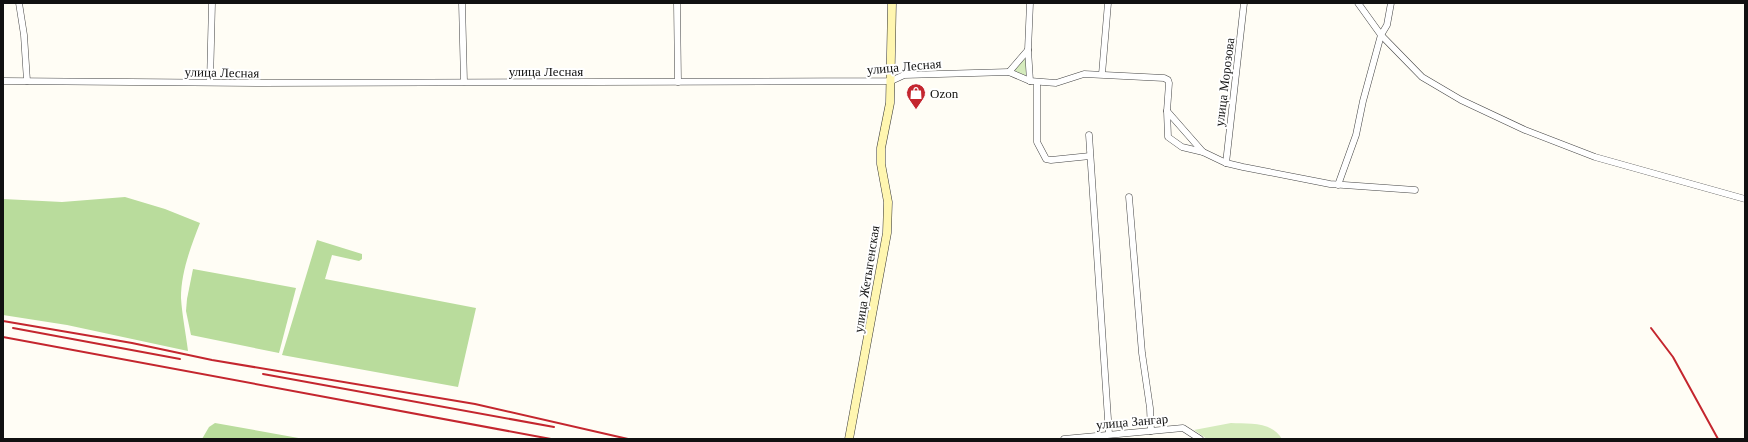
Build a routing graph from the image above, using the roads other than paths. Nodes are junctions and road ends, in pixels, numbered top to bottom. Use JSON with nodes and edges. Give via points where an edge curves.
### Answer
{"nodes":[{"id":1,"x":19,"y":3,"type":"edge"},
{"id":2,"x":212,"y":3,"type":"edge"},
{"id":3,"x":462,"y":3,"type":"edge"},
{"id":4,"x":677,"y":3,"type":"edge"},
{"id":5,"x":892,"y":3,"type":"edge"},
{"id":6,"x":1030,"y":3,"type":"edge"},
{"id":7,"x":1108,"y":3,"type":"edge"},
{"id":8,"x":1244,"y":3,"type":"edge"},
{"id":9,"x":1358,"y":3,"type":"edge"},
{"id":10,"x":1390,"y":3,"type":"edge"},
{"id":11,"x":1381,"y":35,"type":"junction"},
{"id":12,"x":1028,"y":50,"type":"junction"},
{"id":13,"x":1009,"y":72,"type":"junction"},
{"id":14,"x":1102,"y":74,"type":"junction"},
{"id":15,"x":3,"y":81,"type":"edge"},
{"id":16,"x":27,"y":81,"type":"junction"},
{"id":17,"x":891,"y":81,"type":"junction"},
{"id":18,"x":1030,"y":81,"type":"junction"},
{"id":19,"x":210,"y":82,"type":"junction"},
{"id":20,"x":464,"y":82,"type":"junction"},
{"id":21,"x":678,"y":82,"type":"junction"},
{"id":22,"x":1037,"y":83,"type":"junction"},
{"id":23,"x":1167,"y":111,"type":"junction"},
{"id":24,"x":1089,"y":135,"type":"dead end"},
{"id":25,"x":1203,"y":152,"type":"junction"},
{"id":26,"x":1090,"y":156,"type":"junction"},
{"id":27,"x":1226,"y":163,"type":"junction"},
{"id":28,"x":1338,"y":185,"type":"junction"},
{"id":29,"x":1415,"y":190,"type":"dead end"},
{"id":30,"x":1129,"y":197,"type":"dead end"},
{"id":31,"x":1745,"y":199,"type":"edge"},
{"id":32,"x":1151,"y":431,"type":"junction"},
{"id":33,"x":1109,"y":434,"type":"junction"},
{"id":34,"x":849,"y":439,"type":"edge"},
{"id":35,"x":1064,"y":439,"type":"edge"},
{"id":36,"x":1200,"y":439,"type":"edge"}],
"edges":[{"from":1,"to":16,"type":"street"},
{"from":2,"to":19,"type":"street"},
{"from":3,"to":20,"type":"street"},
{"from":4,"to":21,"type":"street"},
{"from":5,"to":17,"type":"main road","name":"улица Жетыгенская"},
{"from":6,"to":12,"type":"street"},
{"from":7,"to":14,"type":"street"},
{"from":8,"to":27,"type":"street","name":"улица Морозова"},
{"from":9,"to":11,"type":"street"},
{"from":10,"to":11,"type":"street","via":[[1387,25]]},
{"from":11,"to":28,"type":"street","via":[[1356,135]]},
{"from":11,"to":31,"type":"street","via":[[1422,77],[1460,100],[1525,130],[1595,157]]},
{"from":12,"to":13,"type":"street"},
{"from":12,"to":18,"type":"street"},
{"from":13,"to":17,"type":"street","name":"улица Лесная","via":[[904,75]]},
{"from":13,"to":18,"type":"street","name":"улица Лесная"},
{"from":14,"to":22,"type":"street","name":"улица Лесная","via":[[1084,74],[1058,83]]},
{"from":14,"to":23,"type":"street","name":"улица Лесная","via":[[1166,79],[1169,83]]},
{"from":15,"to":16,"type":"street","name":"улица Лесная"},
{"from":16,"to":19,"type":"street","name":"улица Лесная"},
{"from":17,"to":21,"type":"street","name":"улица Лесная"},
{"from":17,"to":34,"type":"main road","name":"улица Жетыгенская","via":[[890,103],[881,148],[881,164],[888,202],[887,232]]},
{"from":18,"to":22,"type":"street","name":"улица Лесная"},
{"from":19,"to":20,"type":"street","name":"улица Лесная"},
{"from":20,"to":21,"type":"street","name":"улица Лесная"},
{"from":22,"to":26,"type":"street","via":[[1038,142],[1046,159]]},
{"from":23,"to":25,"type":"street"},
{"from":23,"to":25,"type":"street","via":[[1168,137],[1182,147]]},
{"from":24,"to":26,"type":"street"},
{"from":25,"to":27,"type":"street"},
{"from":26,"to":33,"type":"street"},
{"from":27,"to":28,"type":"street"},
{"from":28,"to":29,"type":"street"},
{"from":30,"to":32,"type":"street"},
{"from":32,"to":33,"type":"street","name":"улица Зангар"},
{"from":32,"to":36,"type":"street","name":"улица Зангар","via":[[1183,428]]},
{"from":33,"to":35,"type":"street","name":"улица Зангар"}]}
